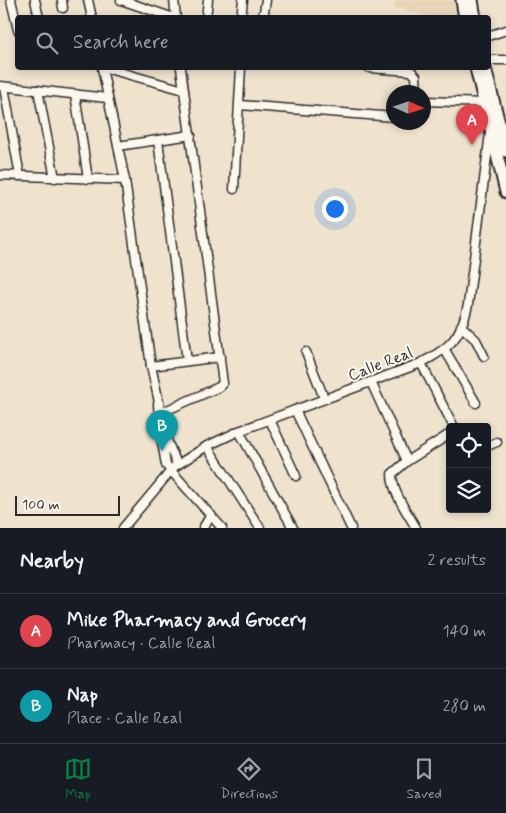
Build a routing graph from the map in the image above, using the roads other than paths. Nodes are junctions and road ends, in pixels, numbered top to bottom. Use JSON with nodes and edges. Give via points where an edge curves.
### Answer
{"nodes":[{"id":1,"x":12,"y":0,"type":"edge"},
{"id":2,"x":35,"y":0,"type":"edge"},
{"id":3,"x":88,"y":0,"type":"edge"},
{"id":4,"x":121,"y":0,"type":"edge"},
{"id":5,"x":174,"y":0,"type":"edge"},
{"id":6,"x":208,"y":0,"type":"edge"},
{"id":7,"x":243,"y":0,"type":"edge"},
{"id":8,"x":266,"y":0,"type":"edge"},
{"id":9,"x":462,"y":0,"type":"edge"},
{"id":10,"x":472,"y":0,"type":"edge"},
{"id":11,"x":15,"y":15,"type":"edge"},
{"id":12,"x":38,"y":15,"type":"edge"},
{"id":13,"x":91,"y":15,"type":"edge"},
{"id":14,"x":166,"y":15,"type":"edge"},
{"id":15,"x":175,"y":15,"type":"edge"},
{"id":16,"x":206,"y":15,"type":"edge"},
{"id":17,"x":241,"y":15,"type":"edge"},
{"id":18,"x":264,"y":15,"type":"edge"},
{"id":19,"x":464,"y":15,"type":"edge"},
{"id":20,"x":474,"y":15,"type":"edge"},
{"id":21,"x":506,"y":30,"type":"edge"},
{"id":22,"x":491,"y":35,"type":"edge"},
{"id":23,"x":491,"y":60,"type":"edge"},
{"id":24,"x":506,"y":60,"type":"edge"},
{"id":25,"x":104,"y":70,"type":"edge"},
{"id":26,"x":111,"y":70,"type":"edge"},
{"id":27,"x":182,"y":70,"type":"edge"},
{"id":28,"x":241,"y":70,"type":"edge"},
{"id":29,"x":397,"y":70,"type":"edge"},
{"id":30,"x":477,"y":70,"type":"edge"},
{"id":31,"x":486,"y":70,"type":"edge"},
{"id":32,"x":417,"y":85,"type":"edge"},
{"id":33,"x":2,"y":86,"type":"edge"},
{"id":34,"x":38,"y":90,"type":"junction"},
{"id":35,"x":184,"y":90,"type":"junction"},
{"id":36,"x":74,"y":94,"type":"junction"},
{"id":37,"x":107,"y":98,"type":"junction"},
{"id":38,"x":431,"y":101,"type":"edge"},
{"id":39,"x":485,"y":103,"type":"junction"},
{"id":40,"x":240,"y":105,"type":"junction"},
{"id":41,"x":497,"y":115,"type":"junction"},
{"id":42,"x":386,"y":116,"type":"edge"},
{"id":43,"x":491,"y":130,"type":"junction"},
{"id":44,"x":191,"y":135,"type":"junction"},
{"id":45,"x":158,"y":140,"type":"junction"},
{"id":46,"x":118,"y":146,"type":"junction"},
{"id":47,"x":506,"y":151,"type":"edge"},
{"id":48,"x":0,"y":176,"type":"edge"},
{"id":49,"x":20,"y":176,"type":"junction"},
{"id":50,"x":56,"y":178,"type":"junction"},
{"id":51,"x":88,"y":179,"type":"junction"},
{"id":52,"x":125,"y":180,"type":"junction"},
{"id":53,"x":234,"y":189,"type":"dead end"},
{"id":54,"x":506,"y":192,"type":"edge"},
{"id":55,"x":461,"y":326,"type":"junction"},
{"id":56,"x":445,"y":350,"type":"junction"},
{"id":57,"x":306,"y":352,"type":"dead end"},
{"id":58,"x":484,"y":356,"type":"dead end"},
{"id":59,"x":220,"y":357,"type":"junction"},
{"id":60,"x":187,"y":361,"type":"junction"},
{"id":61,"x":421,"y":362,"type":"junction"},
{"id":62,"x":151,"y":366,"type":"junction"},
{"id":63,"x":371,"y":382,"type":"junction"},
{"id":64,"x":324,"y":398,"type":"junction"},
{"id":65,"x":476,"y":403,"type":"dead end"},
{"id":66,"x":295,"y":410,"type":"junction"},
{"id":67,"x":160,"y":413,"type":"junction"},
{"id":68,"x":270,"y":420,"type":"junction"},
{"id":69,"x":452,"y":423,"type":"edge"},
{"id":70,"x":238,"y":431,"type":"junction"},
{"id":71,"x":446,"y":437,"type":"edge"},
{"id":72,"x":497,"y":442,"type":"dead end"},
{"id":73,"x":491,"y":444,"type":"edge"},
{"id":74,"x":165,"y":445,"type":"junction"},
{"id":75,"x":207,"y":446,"type":"junction"},
{"id":76,"x":407,"y":461,"type":"junction"},
{"id":77,"x":177,"y":464,"type":"junction"},
{"id":78,"x":171,"y":471,"type":"junction"},
{"id":79,"x":296,"y":476,"type":"dead end"},
{"id":80,"x":211,"y":515,"type":"junction"},
{"id":81,"x":131,"y":519,"type":"junction"},
{"id":82,"x":123,"y":528,"type":"edge"},
{"id":83,"x":134,"y":528,"type":"edge"},
{"id":84,"x":202,"y":528,"type":"edge"},
{"id":85,"x":222,"y":528,"type":"edge"},
{"id":86,"x":260,"y":528,"type":"edge"},
{"id":87,"x":293,"y":528,"type":"edge"},
{"id":88,"x":351,"y":528,"type":"edge"},
{"id":89,"x":416,"y":528,"type":"edge"}],
"edges":[{"from":1,"to":11,"type":"street"},
{"from":2,"to":12,"type":"street"},
{"from":3,"to":13,"type":"street"},
{"from":4,"to":14,"type":"street"},
{"from":5,"to":15,"type":"street"},
{"from":6,"to":16,"type":"street"},
{"from":7,"to":17,"type":"street"},
{"from":8,"to":18,"type":"street"},
{"from":9,"to":19,"type":"highway"},
{"from":10,"to":20,"type":"highway"},
{"from":21,"to":22,"type":"street"},
{"from":23,"to":24,"type":"street"},
{"from":25,"to":37,"type":"street"},
{"from":26,"to":35,"type":"street"},
{"from":27,"to":35,"type":"street"},
{"from":28,"to":40,"type":"street"},
{"from":29,"to":32,"type":"street","via":[[414,72]]},
{"from":30,"to":39,"type":"highway"},
{"from":31,"to":41,"type":"highway"},
{"from":33,"to":34,"type":"street"},
{"from":33,"to":49,"type":"street"},
{"from":34,"to":36,"type":"street"},
{"from":34,"to":50,"type":"street"},
{"from":35,"to":44,"type":"street"},
{"from":36,"to":37,"type":"street"},
{"from":36,"to":51,"type":"street"},
{"from":37,"to":46,"type":"street"},
{"from":38,"to":39,"type":"street"},
{"from":39,"to":43,"type":"highway"},
{"from":40,"to":42,"type":"street"},
{"from":40,"to":53,"type":"street"},
{"from":41,"to":43,"type":"street","name":"Calle Real"},
{"from":41,"to":47,"type":"highway"},
{"from":43,"to":54,"type":"highway"},
{"from":43,"to":55,"type":"street","name":"Calle Real","via":[[472,278]]},
{"from":44,"to":45,"type":"street"},
{"from":44,"to":59,"type":"street"},
{"from":45,"to":46,"type":"street"},
{"from":45,"to":60,"type":"street"},
{"from":46,"to":52,"type":"street"},
{"from":48,"to":49,"type":"street"},
{"from":49,"to":50,"type":"street"},
{"from":50,"to":51,"type":"street"},
{"from":51,"to":52,"type":"street"},
{"from":52,"to":62,"type":"street"},
{"from":55,"to":56,"type":"street","name":"Calle Real"},
{"from":55,"to":58,"type":"street","via":[[476,340]]},
{"from":56,"to":61,"type":"street","name":"Calle Real"},
{"from":56,"to":65,"type":"street"},
{"from":57,"to":64,"type":"street"},
{"from":59,"to":60,"type":"street"},
{"from":59,"to":67,"type":"street","via":[[222,386]]},
{"from":60,"to":62,"type":"street"},
{"from":61,"to":63,"type":"street","name":"Calle Real"},
{"from":61,"to":69,"type":"street"},
{"from":62,"to":67,"type":"street"},
{"from":63,"to":64,"type":"street","name":"Calle Real"},
{"from":63,"to":76,"type":"street"},
{"from":64,"to":66,"type":"street","name":"Calle Real"},
{"from":66,"to":68,"type":"street","name":"Calle Real"},
{"from":66,"to":88,"type":"street"},
{"from":67,"to":74,"type":"street"},
{"from":68,"to":70,"type":"street","name":"Calle Real"},
{"from":68,"to":79,"type":"street"},
{"from":70,"to":75,"type":"street","name":"Calle Real"},
{"from":70,"to":87,"type":"street"},
{"from":71,"to":76,"type":"street"},
{"from":72,"to":73,"type":"street"},
{"from":74,"to":77,"type":"street"},
{"from":74,"to":78,"type":"street","via":[[166,465]]},
{"from":75,"to":77,"type":"street","name":"Calle Real"},
{"from":75,"to":86,"type":"street"},
{"from":76,"to":89,"type":"street","via":[[392,474],[392,482]]},
{"from":77,"to":78,"type":"street","name":"Calle Real"},
{"from":78,"to":80,"type":"street"},
{"from":78,"to":81,"type":"street","name":"Calle Real"},
{"from":80,"to":84,"type":"street"},
{"from":80,"to":85,"type":"street"},
{"from":81,"to":82,"type":"street","name":"Calle Real"},
{"from":81,"to":83,"type":"street"}]}
